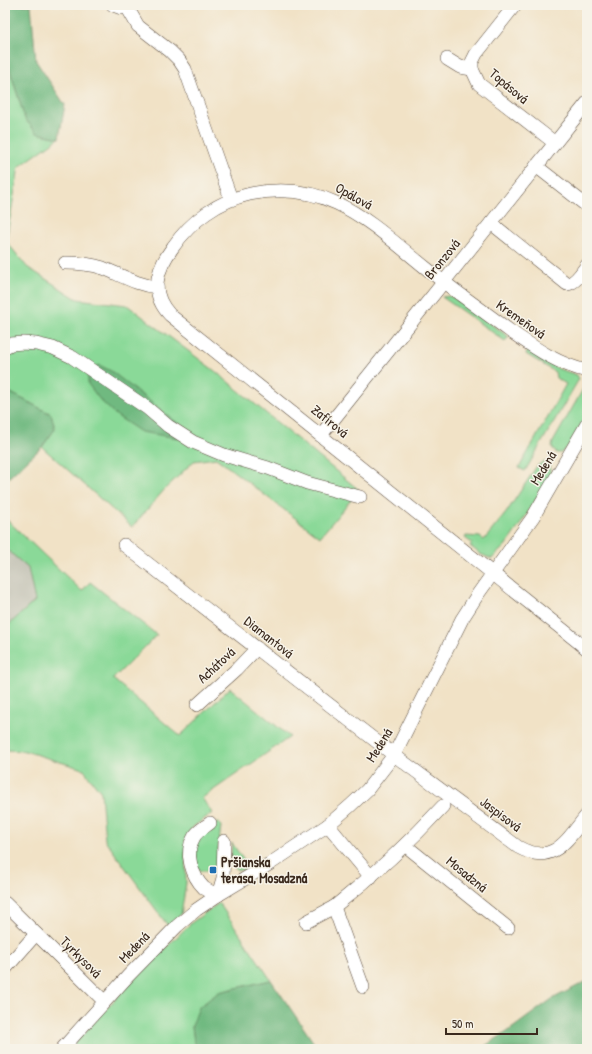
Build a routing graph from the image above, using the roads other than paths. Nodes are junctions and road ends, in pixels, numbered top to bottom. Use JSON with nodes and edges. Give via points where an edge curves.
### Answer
{"nodes":[{"id":1,"x":113,"y":5,"type":"edge"},
{"id":2,"x":515,"y":5,"type":"edge"},
{"id":3,"x":129,"y":6,"type":"edge"},
{"id":4,"x":447,"y":59,"type":"dead end"},
{"id":5,"x":472,"y":69,"type":"junction"},
{"id":6,"x":586,"y":106,"type":"edge"},
{"id":7,"x":555,"y":143,"type":"junction"},
{"id":8,"x":536,"y":166,"type":"junction"},
{"id":9,"x":231,"y":199,"type":"junction"},
{"id":10,"x":587,"y":206,"type":"edge"},
{"id":11,"x":491,"y":223,"type":"junction"},
{"id":12,"x":180,"y":237,"type":"joint"},
{"id":13,"x":65,"y":263,"type":"dead end"},
{"id":14,"x":587,"y":265,"type":"edge"},
{"id":15,"x":443,"y":282,"type":"junction"},
{"id":16,"x":157,"y":287,"type":"junction"},
{"id":17,"x":5,"y":346,"type":"edge"},
{"id":18,"x":587,"y":371,"type":"edge"},
{"id":19,"x":587,"y":424,"type":"edge"},
{"id":20,"x":321,"y":434,"type":"junction"},
{"id":21,"x":360,"y":497,"type":"dead end"},
{"id":22,"x":124,"y":546,"type":"dead end"},
{"id":23,"x":493,"y":573,"type":"junction"},
{"id":24,"x":586,"y":645,"type":"edge"},
{"id":25,"x":257,"y":648,"type":"junction"},
{"id":26,"x":197,"y":704,"type":"dead end"},
{"id":27,"x":394,"y":755,"type":"junction"},
{"id":28,"x":443,"y":806,"type":"dead end"},
{"id":29,"x":587,"y":815,"type":"edge"},
{"id":30,"x":210,"y":823,"type":"dead end"},
{"id":31,"x":328,"y":825,"type":"junction"},
{"id":32,"x":224,"y":841,"type":"dead end"},
{"id":33,"x":406,"y":846,"type":"junction"},
{"id":34,"x":371,"y":877,"type":"junction"},
{"id":35,"x":218,"y":895,"type":"junction"},
{"id":36,"x":5,"y":903,"type":"edge"},
{"id":37,"x":334,"y":907,"type":"junction"},
{"id":38,"x":306,"y":922,"type":"dead end"},
{"id":39,"x":508,"y":928,"type":"dead end"},
{"id":40,"x":36,"y":934,"type":"junction"},
{"id":41,"x":5,"y":969,"type":"edge"},
{"id":42,"x":363,"y":987,"type":"dead end"},
{"id":43,"x":104,"y":1002,"type":"junction"},
{"id":44,"x":62,"y":1049,"type":"edge"}],
"edges":[{"from":1,"to":3,"type":"street","via":[[121,8]]},
{"from":2,"to":5,"type":"street","name":"Topásová","via":[[476,54]]},
{"from":3,"to":9,"type":"street","via":[[138,26],[170,51],[185,69]]},
{"from":4,"to":5,"type":"street","via":[[460,67]]},
{"from":5,"to":7,"type":"street","name":"Topásová","via":[[479,84]]},
{"from":6,"to":7,"type":"street","name":"Bronzová"},
{"from":7,"to":8,"type":"street","name":"Bronzová"},
{"from":8,"to":10,"type":"street"},
{"from":8,"to":11,"type":"street","name":"Bronzová"},
{"from":9,"to":12,"type":"street","name":"Opálová","via":[[209,212]]},
{"from":9,"to":15,"type":"street","name":"Opálová","via":[[258,192],[286,190],[330,199],[360,216]]},
{"from":11,"to":14,"type":"street","via":[[567,284],[571,284]]},
{"from":11,"to":15,"type":"street","name":"Bronzová"},
{"from":12,"to":16,"type":"street","name":"Zafírová","via":[[160,268]]},
{"from":13,"to":16,"type":"street","via":[[102,268],[138,283]]},
{"from":15,"to":18,"type":"street","name":"Kremeňová","via":[[542,352],[567,366]]},
{"from":15,"to":20,"type":"street","name":"Bronzová"},
{"from":16,"to":20,"type":"street","name":"Zafírová","via":[[159,299],[170,315]]},
{"from":17,"to":21,"type":"street","via":[[23,343],[53,348],[77,361],[193,442],[307,483]]},
{"from":19,"to":23,"type":"street","name":"Medená","via":[[533,517]]},
{"from":20,"to":23,"type":"street","name":"Zafírová"},
{"from":22,"to":25,"type":"street","name":"Diamantová"},
{"from":23,"to":24,"type":"street"},
{"from":23,"to":27,"type":"street","name":"Medená","via":[[462,619]]},
{"from":25,"to":26,"type":"street","name":"Achátová"},
{"from":25,"to":27,"type":"street","name":"Diamantová"},
{"from":27,"to":29,"type":"street","name":"Jaspisová","via":[[527,852],[550,853],[561,846]]},
{"from":27,"to":31,"type":"street","name":"Medená","via":[[366,790]]},
{"from":28,"to":33,"type":"street"},
{"from":30,"to":35,"type":"street","via":[[195,835],[191,842],[190,859],[197,879],[206,889]]},
{"from":31,"to":34,"type":"street"},
{"from":31,"to":35,"type":"street","name":"Medená"},
{"from":32,"to":35,"type":"street","via":[[223,878]]},
{"from":33,"to":34,"type":"street"},
{"from":33,"to":39,"type":"street","name":"Mosadzná"},
{"from":34,"to":37,"type":"street"},
{"from":35,"to":43,"type":"street","name":"Medená","via":[[177,926]]},
{"from":36,"to":40,"type":"street","name":"Tyrkysová"},
{"from":37,"to":38,"type":"street"},
{"from":37,"to":42,"type":"street"},
{"from":40,"to":41,"type":"street"},
{"from":40,"to":43,"type":"street","name":"Tyrkysová"},
{"from":43,"to":44,"type":"street","name":"Medená"}]}
